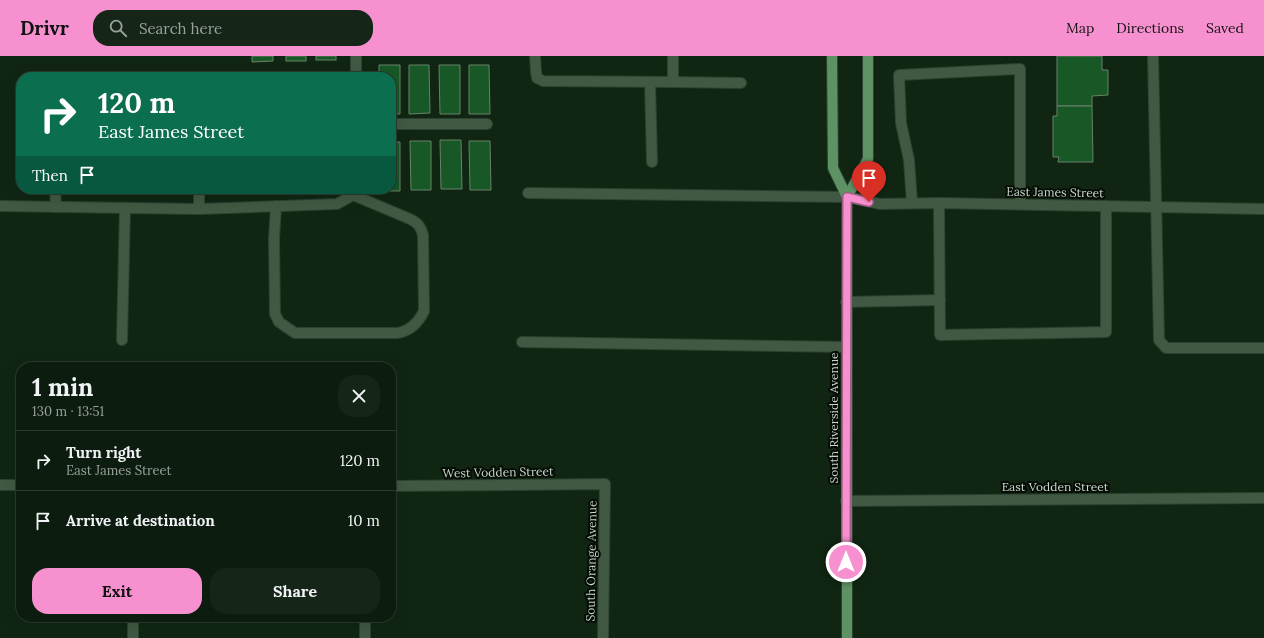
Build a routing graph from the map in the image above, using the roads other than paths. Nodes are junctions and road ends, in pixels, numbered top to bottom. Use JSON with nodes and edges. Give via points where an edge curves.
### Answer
{"nodes":[{"id":1,"x":356,"y":56,"type":"edge"},
{"id":2,"x":535,"y":56,"type":"edge"},
{"id":3,"x":673,"y":56,"type":"edge"},
{"id":4,"x":832,"y":56,"type":"edge"},
{"id":5,"x":868,"y":56,"type":"edge"},
{"id":6,"x":1153,"y":56,"type":"edge"},
{"id":7,"x":356,"y":72,"type":"edge"},
{"id":8,"x":650,"y":82,"type":"junction"},
{"id":9,"x":673,"y":82,"type":"junction"},
{"id":10,"x":741,"y":83,"type":"dead end"},
{"id":11,"x":396,"y":124,"type":"edge"},
{"id":12,"x":487,"y":124,"type":"dead end"},
{"id":13,"x":652,"y":162,"type":"dead end"},
{"id":14,"x":528,"y":193,"type":"dead end"},
{"id":15,"x":55,"y":194,"type":"edge"},
{"id":16,"x":199,"y":194,"type":"edge"},
{"id":17,"x":351,"y":194,"type":"edge"},
{"id":18,"x":358,"y":194,"type":"edge"},
{"id":19,"x":847,"y":197,"type":"junction"},
{"id":20,"x":912,"y":203,"type":"junction"},
{"id":21,"x":939,"y":203,"type":"junction"},
{"id":22,"x":1020,"y":204,"type":"junction"},
{"id":23,"x":0,"y":206,"type":"edge"},
{"id":24,"x":276,"y":206,"type":"junction"},
{"id":25,"x":1106,"y":206,"type":"junction"},
{"id":26,"x":56,"y":207,"type":"junction"},
{"id":27,"x":1156,"y":207,"type":"junction"},
{"id":28,"x":125,"y":208,"type":"junction"},
{"id":29,"x":199,"y":209,"type":"junction"},
{"id":30,"x":1264,"y":209,"type":"edge"},
{"id":31,"x":940,"y":300,"type":"junction"},
{"id":32,"x":846,"y":302,"type":"junction"},
{"id":33,"x":122,"y":340,"type":"dead end"},
{"id":34,"x":522,"y":342,"type":"dead end"},
{"id":35,"x":846,"y":347,"type":"junction"},
{"id":36,"x":1264,"y":348,"type":"edge"},
{"id":37,"x":606,"y":484,"type":"joint"},
{"id":38,"x":0,"y":485,"type":"edge"},
{"id":39,"x":16,"y":485,"type":"edge"},
{"id":40,"x":396,"y":486,"type":"edge"},
{"id":41,"x":1264,"y":498,"type":"edge"},
{"id":42,"x":846,"y":501,"type":"junction"},
{"id":43,"x":133,"y":622,"type":"edge"},
{"id":44,"x":365,"y":622,"type":"edge"},
{"id":45,"x":133,"y":638,"type":"edge"},
{"id":46,"x":365,"y":638,"type":"edge"},
{"id":47,"x":603,"y":638,"type":"edge"},
{"id":48,"x":847,"y":638,"type":"edge"}],
"edges":[{"from":1,"to":7,"type":"street"},
{"from":2,"to":8,"type":"street","via":[[537,78],[543,81]]},
{"from":3,"to":9,"type":"street"},
{"from":4,"to":19,"type":"main road","name":"South Riverside Avenue","via":[[833,168]]},
{"from":5,"to":19,"type":"main road","name":"South Riverside Avenue","via":[[868,159]]},
{"from":6,"to":27,"type":"street"},
{"from":8,"to":9,"type":"street"},
{"from":8,"to":13,"type":"street"},
{"from":9,"to":10,"type":"street"},
{"from":11,"to":12,"type":"street"},
{"from":14,"to":19,"type":"street","name":"East James Street"},
{"from":15,"to":26,"type":"street"},
{"from":16,"to":29,"type":"street"},
{"from":17,"to":24,"type":"street","via":[[337,204]]},
{"from":18,"to":24,"type":"street","via":[[417,222],[421,227],[424,312],[420,320],[407,331],[295,333],[279,322],[275,314]]},
{"from":19,"to":20,"type":"street","name":"East James Street","via":[[880,204]]},
{"from":19,"to":32,"type":"main road","name":"South Riverside Avenue"},
{"from":20,"to":21,"type":"street","name":"East James Street"},
{"from":20,"to":22,"type":"street","via":[[909,160],[901,123],[898,75],[1020,69]]},
{"from":21,"to":22,"type":"street","name":"East James Street"},
{"from":21,"to":31,"type":"street"},
{"from":22,"to":25,"type":"street","name":"East James Street"},
{"from":23,"to":26,"type":"street"},
{"from":24,"to":29,"type":"street"},
{"from":25,"to":27,"type":"street","name":"East James Street"},
{"from":25,"to":31,"type":"street","via":[[1106,332],[940,335]]},
{"from":26,"to":28,"type":"street"},
{"from":27,"to":30,"type":"street","name":"East James Street"},
{"from":27,"to":36,"type":"street","via":[[1159,340],[1166,348]]},
{"from":28,"to":29,"type":"street"},
{"from":28,"to":33,"type":"street"},
{"from":31,"to":32,"type":"street"},
{"from":32,"to":35,"type":"main road","name":"South Riverside Avenue"},
{"from":34,"to":35,"type":"street"},
{"from":35,"to":42,"type":"main road","name":"South Riverside Avenue"},
{"from":37,"to":40,"type":"street","name":"West Vodden Street"},
{"from":37,"to":47,"type":"street","name":"South Orange Avenue"},
{"from":38,"to":39,"type":"street"},
{"from":41,"to":42,"type":"street","name":"East Vodden Street"},
{"from":42,"to":48,"type":"main road","name":"South Riverside Avenue"},
{"from":43,"to":45,"type":"street"},
{"from":44,"to":46,"type":"street"}]}
